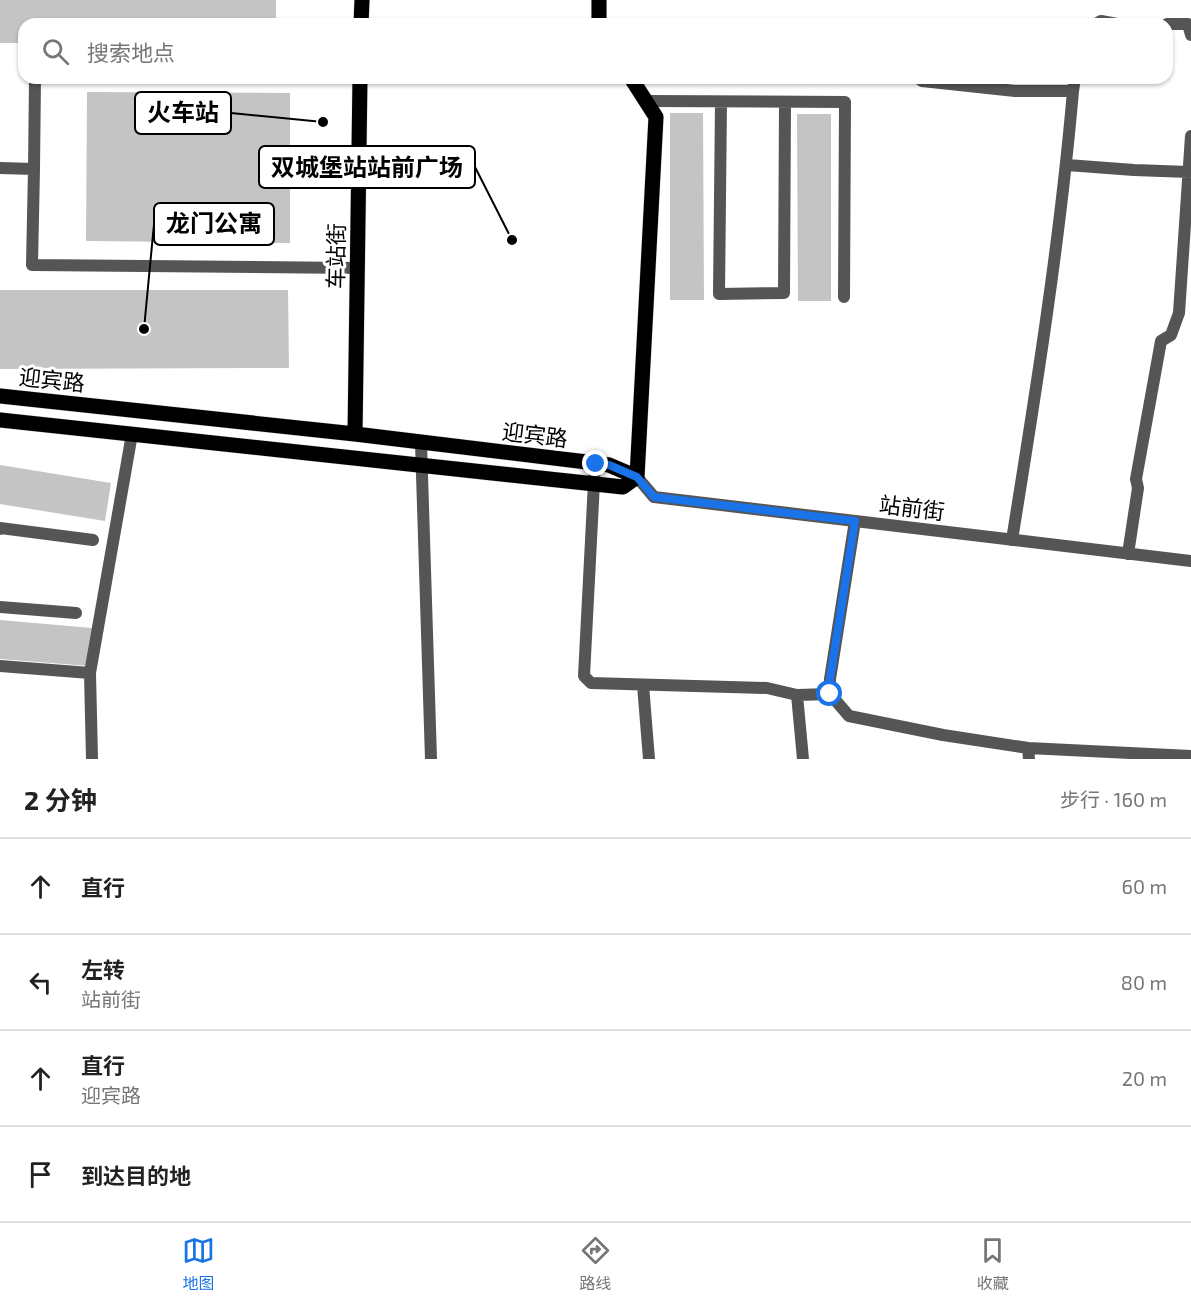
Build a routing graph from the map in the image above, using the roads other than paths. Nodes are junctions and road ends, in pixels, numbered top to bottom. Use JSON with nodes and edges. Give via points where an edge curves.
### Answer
{"nodes":[{"id":1,"x":362,"y":0,"type":"edge"},
{"id":2,"x":599,"y":0,"type":"edge"},
{"id":3,"x":361,"y":18,"type":"edge"},
{"id":4,"x":599,"y":18,"type":"edge"},
{"id":5,"x":1173,"y":24,"type":"edge"},
{"id":6,"x":1191,"y":35,"type":"edge"},
{"id":7,"x":35,"y":84,"type":"edge"},
{"id":8,"x":360,"y":84,"type":"edge"},
{"id":9,"x":635,"y":84,"type":"edge"},
{"id":10,"x":950,"y":84,"type":"edge"},
{"id":11,"x":1074,"y":84,"type":"edge"},
{"id":12,"x":1072,"y":91,"type":"junction"},
{"id":13,"x":646,"y":101,"type":"junction"},
{"id":14,"x":720,"y":102,"type":"junction"},
{"id":15,"x":785,"y":102,"type":"junction"},
{"id":16,"x":1191,"y":136,"type":"edge"},
{"id":17,"x":1067,"y":165,"type":"junction"},
{"id":18,"x":0,"y":168,"type":"edge"},
{"id":19,"x":34,"y":169,"type":"junction"},
{"id":20,"x":1189,"y":172,"type":"junction"},
{"id":21,"x":357,"y":268,"type":"junction"},
{"id":22,"x":844,"y":297,"type":"dead end"},
{"id":23,"x":0,"y":396,"type":"edge"},
{"id":24,"x":0,"y":420,"type":"edge"},
{"id":25,"x":132,"y":434,"type":"junction"},
{"id":26,"x":355,"y":434,"type":"junction"},
{"id":27,"x":421,"y":443,"type":"junction"},
{"id":28,"x":596,"y":464,"type":"junction"},
{"id":29,"x":421,"y":465,"type":"junction"},
{"id":30,"x":637,"y":477,"type":"junction"},
{"id":31,"x":593,"y":484,"type":"junction"},
{"id":32,"x":855,"y":521,"type":"junction"},
{"id":33,"x":0,"y":529,"type":"edge"},
{"id":34,"x":93,"y":540,"type":"dead end"},
{"id":35,"x":1012,"y":540,"type":"junction"},
{"id":36,"x":1128,"y":554,"type":"junction"},
{"id":37,"x":1191,"y":561,"type":"edge"},
{"id":38,"x":0,"y":607,"type":"edge"},
{"id":39,"x":76,"y":613,"type":"dead end"},
{"id":40,"x":0,"y":666,"type":"edge"},
{"id":41,"x":90,"y":673,"type":"junction"},
{"id":42,"x":643,"y":685,"type":"junction"},
{"id":43,"x":830,"y":694,"type":"junction"},
{"id":44,"x":797,"y":695,"type":"junction"},
{"id":45,"x":1029,"y":753,"type":"edge"},
{"id":46,"x":1191,"y":756,"type":"edge"},
{"id":47,"x":92,"y":759,"type":"edge"},
{"id":48,"x":431,"y":759,"type":"edge"},
{"id":49,"x":649,"y":759,"type":"edge"},
{"id":50,"x":803,"y":759,"type":"edge"}],
"edges":[{"from":1,"to":3,"type":"main road"},
{"from":2,"to":4,"type":"main road"},
{"from":5,"to":6,"type":"street","via":[[1188,24]]},
{"from":7,"to":19,"type":"street"},
{"from":8,"to":21,"type":"main road","name":"车站街"},
{"from":9,"to":13,"type":"main road"},
{"from":10,"to":12,"type":"street","via":[[1015,91]]},
{"from":11,"to":12,"type":"street"},
{"from":12,"to":17,"type":"street"},
{"from":13,"to":14,"type":"street"},
{"from":13,"to":30,"type":"main road","via":[[656,117]]},
{"from":14,"to":15,"type":"street"},
{"from":14,"to":15,"type":"street","via":[[719,294],[784,293]]},
{"from":15,"to":22,"type":"street","via":[[845,102]]},
{"from":16,"to":20,"type":"street"},
{"from":17,"to":20,"type":"street"},
{"from":17,"to":35,"type":"street"},
{"from":18,"to":19,"type":"street"},
{"from":19,"to":21,"type":"street","via":[[32,265]]},
{"from":20,"to":36,"type":"street","via":[[1179,313],[1171,335],[1161,341],[1136,479]]},
{"from":21,"to":26,"type":"main road","name":"车站街"},
{"from":23,"to":26,"type":"main road","name":"迎宾路"},
{"from":24,"to":25,"type":"main road","name":"迎宾路"},
{"from":25,"to":29,"type":"main road","name":"迎宾路"},
{"from":25,"to":41,"type":"street"},
{"from":26,"to":27,"type":"main road","name":"迎宾路"},
{"from":27,"to":28,"type":"main road","name":"迎宾路"},
{"from":27,"to":29,"type":"street"},
{"from":28,"to":30,"type":"main road","name":"迎宾路"},
{"from":28,"to":31,"type":"street"},
{"from":29,"to":31,"type":"main road","name":"迎宾路"},
{"from":29,"to":48,"type":"street"},
{"from":30,"to":31,"type":"main road","name":"迎宾路","via":[[623,487]]},
{"from":30,"to":32,"type":"street","name":"站前街","via":[[654,497]]},
{"from":31,"to":42,"type":"street","via":[[584,676],[591,683]]},
{"from":32,"to":35,"type":"street","name":"站前街"},
{"from":32,"to":43,"type":"street"},
{"from":33,"to":34,"type":"street"},
{"from":35,"to":36,"type":"street","name":"站前街"},
{"from":36,"to":37,"type":"street","name":"站前街"},
{"from":38,"to":39,"type":"street"},
{"from":40,"to":41,"type":"street"},
{"from":41,"to":47,"type":"street"},
{"from":42,"to":44,"type":"street","via":[[767,688]]},
{"from":42,"to":49,"type":"street"},
{"from":43,"to":44,"type":"street"},
{"from":43,"to":45,"type":"street","via":[[849,716]]},
{"from":44,"to":50,"type":"street"},
{"from":45,"to":46,"type":"street"}]}
